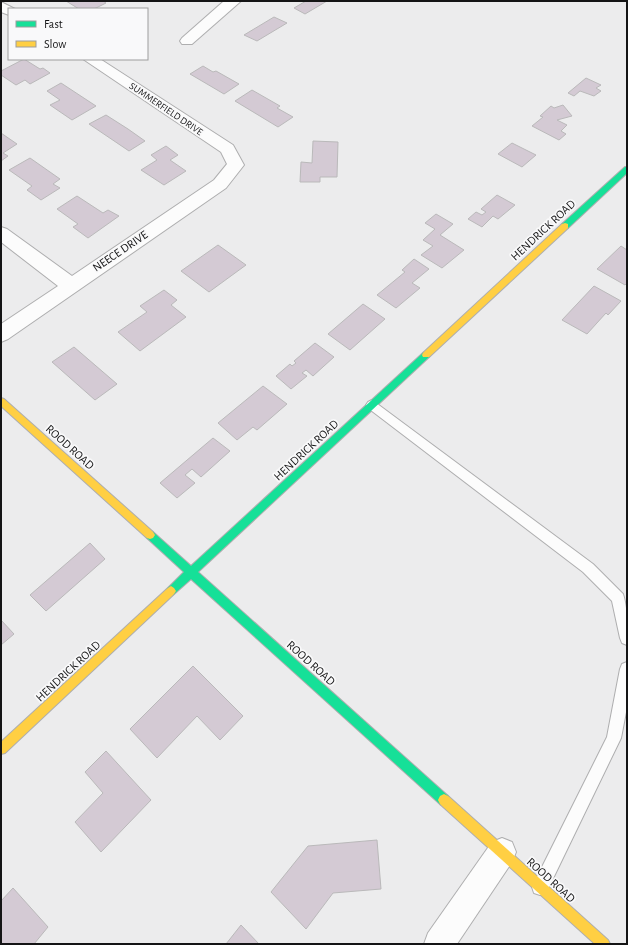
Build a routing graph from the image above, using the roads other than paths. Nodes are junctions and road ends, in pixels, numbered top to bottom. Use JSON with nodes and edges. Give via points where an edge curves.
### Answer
{"nodes":[{"id":1,"x":234,"y":1,"type":"edge"},
{"id":2,"x":187,"y":41,"type":"dead end"},
{"id":3,"x":92,"y":60,"type":"edge"},
{"id":4,"x":236,"y":165,"type":"joint"},
{"id":5,"x":627,"y":169,"type":"edge"},
{"id":6,"x":1,"y":232,"type":"edge"},
{"id":7,"x":70,"y":285,"type":"junction"},
{"id":8,"x":1,"y":334,"type":"edge"},
{"id":9,"x":1,"y":401,"type":"edge"},
{"id":10,"x":372,"y":406,"type":"junction"},
{"id":11,"x":192,"y":572,"type":"junction"},
{"id":12,"x":627,"y":638,"type":"edge"},
{"id":13,"x":627,"y":669,"type":"edge"},
{"id":14,"x":1,"y":749,"type":"edge"},
{"id":15,"x":502,"y":852,"type":"junction"},
{"id":16,"x":540,"y":886,"type":"junction"},
{"id":17,"x":439,"y":944,"type":"edge"},
{"id":18,"x":604,"y":944,"type":"edge"}],
"edges":[{"from":1,"to":2,"type":"street","via":[[225,6]]},
{"from":3,"to":4,"type":"street","name":"SUMMERFIELD DRIVE","via":[[227,149]]},
{"from":4,"to":7,"type":"street","name":"NEECE DRIVE","via":[[220,184]]},
{"from":5,"to":10,"type":"street","name":"HENDRICK ROAD"},
{"from":6,"to":7,"type":"street"},
{"from":7,"to":8,"type":"street","name":"NEECE DRIVE"},
{"from":9,"to":11,"type":"street","name":"ROOD ROAD"},
{"from":10,"to":11,"type":"street","name":"HENDRICK ROAD"},
{"from":10,"to":12,"type":"lane","via":[[588,568],[618,598]]},
{"from":11,"to":14,"type":"street","name":"HENDRICK ROAD"},
{"from":11,"to":15,"type":"street","name":"ROOD ROAD"},
{"from":13,"to":16,"type":"lane","via":[[614,738]]},
{"from":15,"to":16,"type":"street","name":"ROOD ROAD"},
{"from":15,"to":17,"type":"street"},
{"from":16,"to":18,"type":"street","name":"ROOD ROAD"}]}
